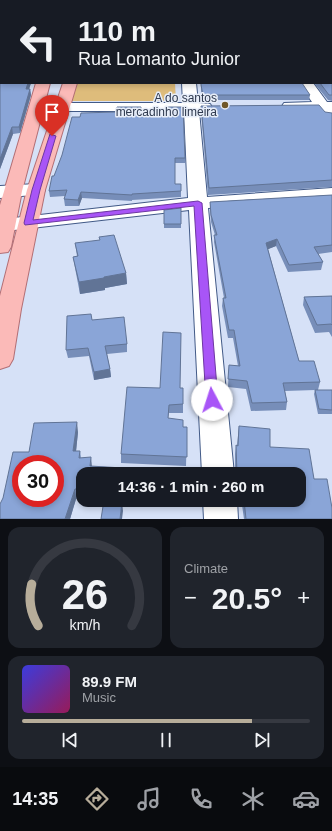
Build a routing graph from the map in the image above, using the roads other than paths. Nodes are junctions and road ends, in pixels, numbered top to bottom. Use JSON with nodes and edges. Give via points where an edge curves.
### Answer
{"nodes":[{"id":1,"x":43,"y":84,"type":"edge"},
{"id":2,"x":70,"y":84,"type":"edge"},
{"id":3,"x":189,"y":84,"type":"edge"},
{"id":4,"x":307,"y":84,"type":"edge"},
{"id":5,"x":275,"y":106,"type":"edge"},
{"id":6,"x":327,"y":106,"type":"edge"},
{"id":7,"x":38,"y":107,"type":"junction"},
{"id":8,"x":62,"y":107,"type":"junction"},
{"id":9,"x":190,"y":107,"type":"junction"},
{"id":10,"x":221,"y":107,"type":"edge"},
{"id":11,"x":332,"y":118,"type":"edge"},
{"id":12,"x":48,"y":150,"type":"junction"},
{"id":13,"x":25,"y":151,"type":"junction"},
{"id":14,"x":36,"y":190,"type":"junction"},
{"id":15,"x":6,"y":192,"type":"edge"},
{"id":16,"x":332,"y":194,"type":"edge"},
{"id":17,"x":198,"y":203,"type":"junction"},
{"id":18,"x":28,"y":223,"type":"junction"},
{"id":19,"x":5,"y":225,"type":"junction"},
{"id":20,"x":0,"y":248,"type":"edge"},
{"id":21,"x":0,"y":359,"type":"edge"},
{"id":22,"x":217,"y":467,"type":"edge"},
{"id":23,"x":221,"y":507,"type":"edge"},
{"id":24,"x":222,"y":519,"type":"edge"}],
"edges":[{"from":1,"to":7,"type":"main road"},
{"from":2,"to":8,"type":"main road"},
{"from":3,"to":9,"type":"street"},
{"from":4,"to":6,"type":"street"},
{"from":5,"to":6,"type":"street"},
{"from":6,"to":11,"type":"street"},
{"from":7,"to":8,"type":"street"},
{"from":7,"to":13,"type":"main road"},
{"from":8,"to":9,"type":"street"},
{"from":8,"to":12,"type":"main road"},
{"from":9,"to":10,"type":"street"},
{"from":9,"to":17,"type":"street"},
{"from":12,"to":13,"type":"main road"},
{"from":12,"to":14,"type":"main road"},
{"from":13,"to":15,"type":"main road"},
{"from":14,"to":15,"type":"street"},
{"from":14,"to":18,"type":"main road"},
{"from":15,"to":19,"type":"main road"},
{"from":16,"to":17,"type":"street"},
{"from":17,"to":18,"type":"street"},
{"from":17,"to":22,"type":"street"},
{"from":18,"to":19,"type":"street"},
{"from":18,"to":21,"type":"main road"},
{"from":19,"to":20,"type":"main road"},
{"from":23,"to":24,"type":"street"}]}
